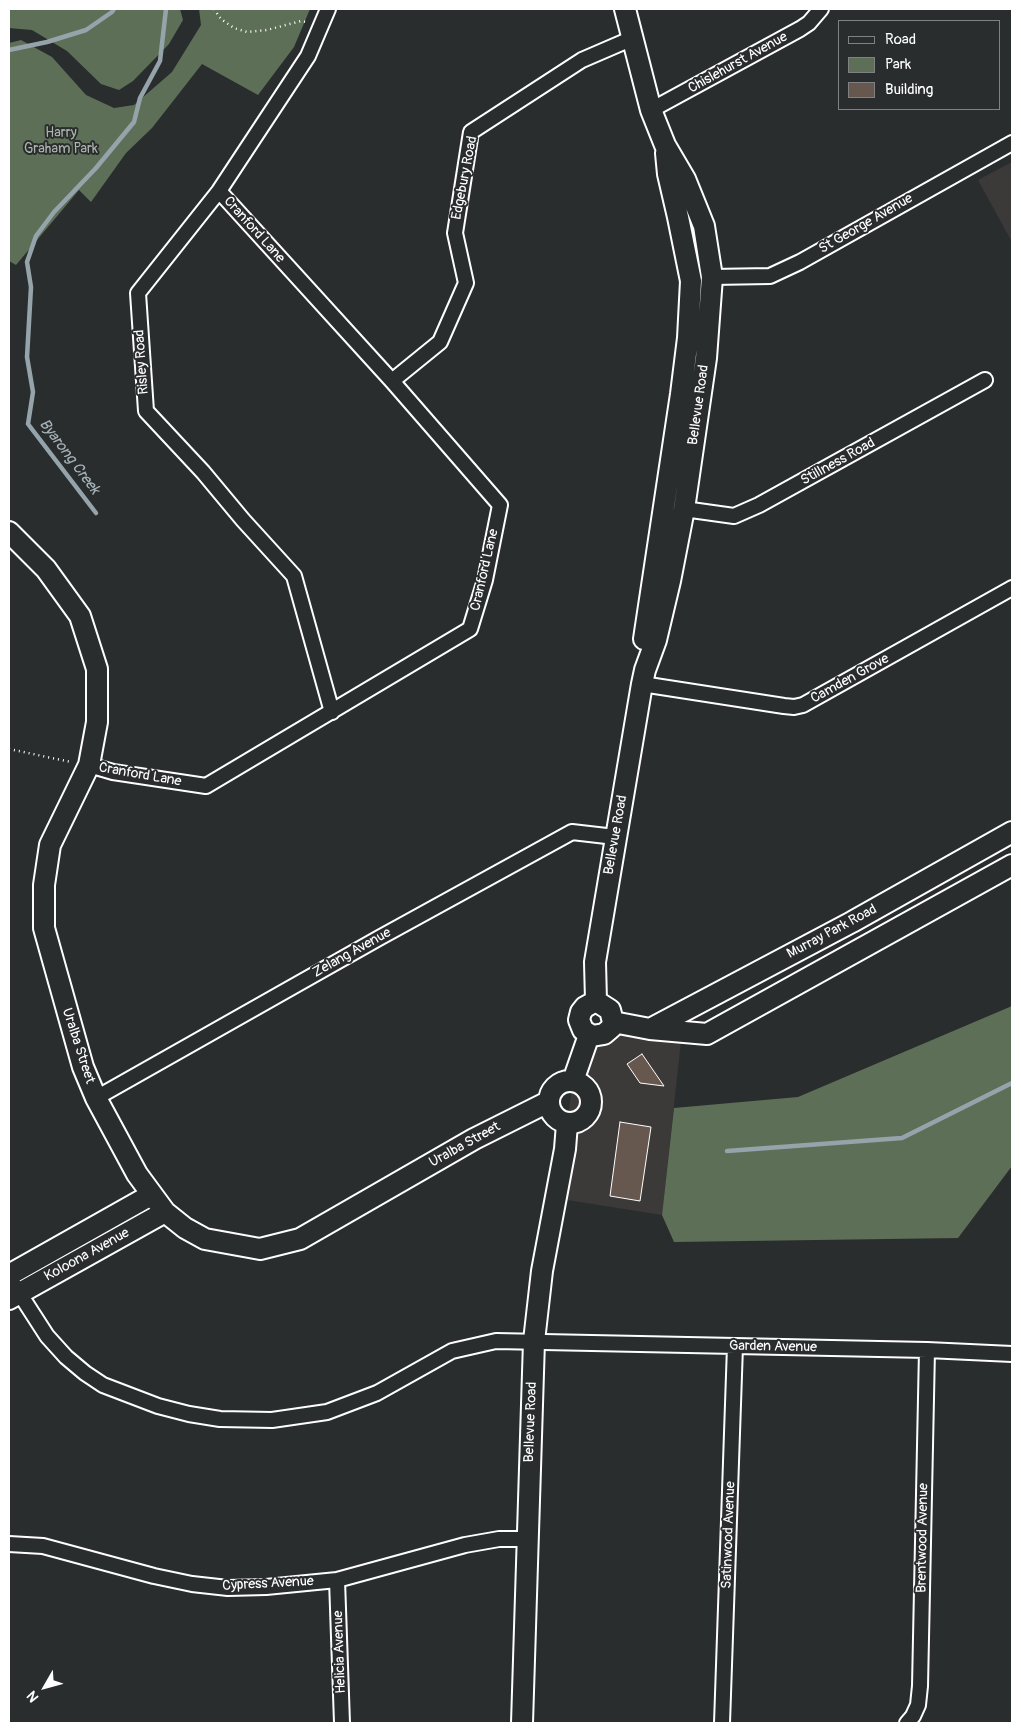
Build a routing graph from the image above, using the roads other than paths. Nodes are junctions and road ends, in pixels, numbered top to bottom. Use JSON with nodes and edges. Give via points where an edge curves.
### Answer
{"nodes":[{"id":1,"x":328,"y":9,"type":"edge"},
{"id":2,"x":625,"y":9,"type":"edge"},
{"id":3,"x":638,"y":9,"type":"edge"},
{"id":4,"x":821,"y":9,"type":"edge"},
{"id":5,"x":633,"y":38,"type":"junction"},
{"id":6,"x":651,"y":110,"type":"junction"},
{"id":7,"x":1012,"y":143,"type":"edge"},
{"id":8,"x":665,"y":145,"type":"junction"},
{"id":9,"x":219,"y":192,"type":"junction"},
{"id":10,"x":712,"y":277,"type":"junction"},
{"id":11,"x":985,"y":380,"type":"dead end"},
{"id":12,"x":392,"y":381,"type":"junction"},
{"id":13,"x":684,"y":509,"type":"junction"},
{"id":14,"x":9,"y":532,"type":"edge"},
{"id":15,"x":1012,"y":588,"type":"edge"},
{"id":16,"x":644,"y":677,"type":"junction"},
{"id":17,"x":332,"y":712,"type":"junction"},
{"id":18,"x":89,"y":765,"type":"junction"},
{"id":19,"x":1012,"y":832,"type":"edge"},
{"id":20,"x":615,"y":837,"type":"junction"},
{"id":21,"x":1012,"y":865,"type":"edge"},
{"id":22,"x":852,"y":922,"type":"junction"},
{"id":23,"x":864,"y":947,"type":"junction"},
{"id":24,"x":596,"y":1001,"type":"junction"},
{"id":25,"x":613,"y":1022,"type":"junction"},
{"id":26,"x":650,"y":1029,"type":"junction"},
{"id":27,"x":589,"y":1035,"type":"junction"},
{"id":28,"x":573,"y":1081,"type":"junction"},
{"id":29,"x":96,"y":1098,"type":"junction"},
{"id":30,"x":548,"y":1102,"type":"junction"},
{"id":31,"x":567,"y":1124,"type":"junction"},
{"id":32,"x":151,"y":1195,"type":"junction"},
{"id":33,"x":165,"y":1212,"type":"junction"},
{"id":34,"x":11,"y":1286,"type":"edge"},
{"id":35,"x":534,"y":1342,"type":"junction"},
{"id":36,"x":735,"y":1346,"type":"junction"},
{"id":37,"x":927,"y":1350,"type":"junction"},
{"id":38,"x":1012,"y":1354,"type":"edge"},
{"id":39,"x":527,"y":1540,"type":"junction"},
{"id":40,"x":9,"y":1544,"type":"edge"},
{"id":41,"x":337,"y":1580,"type":"junction"},
{"id":42,"x":342,"y":1723,"type":"edge"},
{"id":43,"x":522,"y":1723,"type":"edge"},
{"id":44,"x":722,"y":1723,"type":"edge"},
{"id":45,"x":907,"y":1723,"type":"edge"}],
"edges":[{"from":1,"to":9,"type":"street","name":"Risley Road","via":[[308,56]]},
{"from":2,"to":5,"type":"street","name":"Bellevue Road"},
{"from":3,"to":5,"type":"street","name":"Bellevue Road"},
{"from":4,"to":6,"type":"street","name":"Chislehurst Avenue","via":[[800,29]]},
{"from":5,"to":6,"type":"street","name":"Bellevue Road"},
{"from":5,"to":12,"type":"street","name":"Edgebury Road","via":[[582,60],[471,132],[454,233],[466,283],[440,342]]},
{"from":6,"to":8,"type":"street","name":"Bellevue Road"},
{"from":7,"to":10,"type":"street","name":"St George Avenue","via":[[770,276]]},
{"from":8,"to":10,"type":"street","name":"Bellevue Road","via":[[685,179],[704,226]]},
{"from":8,"to":16,"type":"street","name":"Bellevue Road","via":[[691,281],[681,394],[644,642]]},
{"from":9,"to":12,"type":"street","name":"Cranford Lane"},
{"from":9,"to":17,"type":"street","name":"Risley Road","via":[[138,293],[146,411],[294,576]]},
{"from":10,"to":13,"type":"street","name":"Bellevue Road","via":[[706,358]]},
{"from":11,"to":13,"type":"street","name":"Stillness Road","via":[[759,506],[734,516]]},
{"from":12,"to":17,"type":"street","name":"Cranford Lane","via":[[500,505],[485,580],[470,630]]},
{"from":13,"to":16,"type":"street","name":"Bellevue Road","via":[[656,640]]},
{"from":14,"to":18,"type":"street","name":"Uralba Street","via":[[46,569],[80,616],[97,670],[97,722]]},
{"from":15,"to":16,"type":"street","name":"Camden Grove","via":[[803,705],[784,706]]},
{"from":16,"to":20,"type":"street","name":"Bellevue Road"},
{"from":17,"to":18,"type":"street","name":"Cranford Lane","via":[[206,786],[113,772]]},
{"from":18,"to":29,"type":"street","name":"Uralba Street","via":[[50,845],[44,884],[44,928],[83,1067]]},
{"from":19,"to":22,"type":"street","name":"Murray Park Road"},
{"from":20,"to":24,"type":"street","name":"Bellevue Road","via":[[595,962]]},
{"from":20,"to":29,"type":"street","name":"Zelang Avenue","via":[[572,832]]},
{"from":21,"to":23,"type":"street","name":"Murray Park Road"},
{"from":22,"to":23,"type":"street"},
{"from":22,"to":26,"type":"street","name":"Murray Park Road"},
{"from":23,"to":26,"type":"street","name":"Murray Park Road","via":[[707,1034]]},
{"from":24,"to":25,"type":"street","via":[[610,1010]]},
{"from":24,"to":27,"type":"street","via":[[585,1007],[579,1020],[582,1030]]},
{"from":25,"to":26,"type":"street","name":"Murray Park Road"},
{"from":25,"to":27,"type":"street","via":[[604,1034]]},
{"from":27,"to":28,"type":"street"},
{"from":28,"to":30,"type":"street","via":[[553,1088]]},
{"from":28,"to":31,"type":"street","via":[[590,1094],[590,1109],[581,1121]]},
{"from":29,"to":32,"type":"street","name":"Uralba Street"},
{"from":30,"to":31,"type":"street","via":[[553,1116]]},
{"from":30,"to":33,"type":"street","name":"Uralba Street","via":[[474,1139],[300,1239],[260,1249],[205,1239]]},
{"from":31,"to":35,"type":"street","name":"Bellevue Road","via":[[542,1271]]},
{"from":32,"to":33,"type":"street","name":"Uralba Street"},
{"from":32,"to":34,"type":"street","name":"Koloona Avenue"},
{"from":33,"to":34,"type":"street","name":"Koloona Avenue"},
{"from":34,"to":35,"type":"street","name":"Garden Avenue","via":[[47,1336],[85,1373],[103,1384],[158,1406],[220,1419],[272,1420],[327,1412],[377,1393],[452,1351],[496,1342]]},
{"from":35,"to":36,"type":"street","name":"Garden Avenue"},
{"from":35,"to":39,"type":"street","name":"Bellevue Road"},
{"from":36,"to":37,"type":"street","name":"Garden Avenue"},
{"from":36,"to":44,"type":"street","name":"Satinwood Avenue"},
{"from":37,"to":38,"type":"street","name":"Garden Avenue"},
{"from":37,"to":45,"type":"street","name":"Brentwood Avenue","via":[[920,1686],[918,1704]]},
{"from":39,"to":41,"type":"street","name":"Cypress Avenue","via":[[499,1539],[465,1546]]},
{"from":39,"to":43,"type":"street","name":"Bellevue Road"},
{"from":40,"to":41,"type":"street","name":"Cypress Avenue","via":[[43,1546],[154,1576],[228,1588]]},
{"from":41,"to":42,"type":"street","name":"Helicia Avenue"}]}
